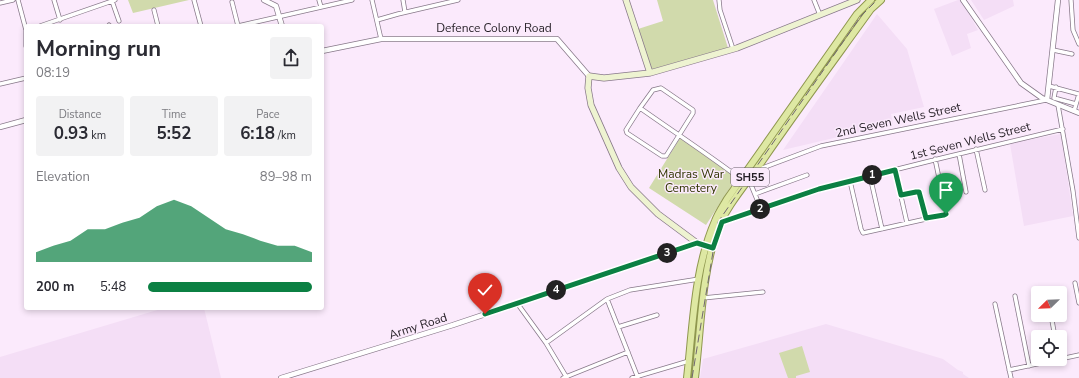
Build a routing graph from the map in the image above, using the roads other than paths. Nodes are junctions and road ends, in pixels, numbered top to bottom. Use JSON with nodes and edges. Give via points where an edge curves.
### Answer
{"nodes":[{"id":1,"x":13,"y":0,"type":"edge"},
{"id":2,"x":18,"y":0,"type":"edge"},
{"id":3,"x":54,"y":0,"type":"edge"},
{"id":4,"x":194,"y":0,"type":"edge"},
{"id":5,"x":264,"y":0,"type":"edge"},
{"id":6,"x":319,"y":0,"type":"edge"},
{"id":7,"x":352,"y":0,"type":"edge"},
{"id":8,"x":372,"y":0,"type":"edge"},
{"id":9,"x":402,"y":0,"type":"edge"},
{"id":10,"x":458,"y":0,"type":"edge"},
{"id":11,"x":626,"y":0,"type":"edge"},
{"id":12,"x":719,"y":0,"type":"edge"},
{"id":13,"x":814,"y":0,"type":"edge"},
{"id":14,"x":857,"y":0,"type":"edge"},
{"id":15,"x":871,"y":0,"type":"edge"},
{"id":16,"x":881,"y":0,"type":"edge"},
{"id":17,"x":963,"y":0,"type":"edge"},
{"id":18,"x":1058,"y":0,"type":"edge"},
{"id":19,"x":1071,"y":0,"type":"edge"},
{"id":20,"x":114,"y":1,"type":"edge"},
{"id":21,"x":232,"y":2,"type":"dead end"},
{"id":22,"x":0,"y":3,"type":"edge"},
{"id":23,"x":321,"y":7,"type":"junction"},
{"id":24,"x":154,"y":10,"type":"dead end"},
{"id":25,"x":405,"y":12,"type":"junction"},
{"id":26,"x":820,"y":15,"type":"junction"},
{"id":27,"x":280,"y":17,"type":"junction"},
{"id":28,"x":60,"y":20,"type":"junction"},
{"id":29,"x":119,"y":20,"type":"dead end"},
{"id":30,"x":377,"y":20,"type":"junction"},
{"id":31,"x":24,"y":24,"type":"edge"},
{"id":32,"x":55,"y":24,"type":"edge"},
{"id":33,"x":158,"y":24,"type":"edge"},
{"id":34,"x":200,"y":24,"type":"edge"},
{"id":35,"x":238,"y":24,"type":"edge"},
{"id":36,"x":247,"y":24,"type":"edge"},
{"id":37,"x":282,"y":24,"type":"edge"},
{"id":38,"x":381,"y":39,"type":"junction"},
{"id":39,"x":1079,"y":44,"type":"edge"},
{"id":40,"x":733,"y":49,"type":"junction"},
{"id":41,"x":1053,"y":50,"type":"junction"},
{"id":42,"x":324,"y":51,"type":"edge"},
{"id":43,"x":1072,"y":54,"type":"dead end"},
{"id":44,"x":650,"y":73,"type":"junction"},
{"id":45,"x":589,"y":76,"type":"junction"},
{"id":46,"x":24,"y":78,"type":"edge"},
{"id":47,"x":655,"y":82,"type":"dead end"},
{"id":48,"x":0,"y":84,"type":"edge"},
{"id":49,"x":1049,"y":86,"type":"junction"},
{"id":50,"x":1056,"y":87,"type":"junction"},
{"id":51,"x":657,"y":89,"type":"junction"},
{"id":52,"x":1047,"y":100,"type":"junction"},
{"id":53,"x":1076,"y":104,"type":"junction"},
{"id":54,"x":1058,"y":105,"type":"junction"},
{"id":55,"x":640,"y":108,"type":"junction"},
{"id":56,"x":1074,"y":111,"type":"junction"},
{"id":57,"x":1079,"y":112,"type":"edge"},
{"id":58,"x":24,"y":121,"type":"edge"},
{"id":59,"x":0,"y":127,"type":"edge"},
{"id":60,"x":1063,"y":129,"type":"junction"},
{"id":61,"x":680,"y":136,"type":"junction"},
{"id":62,"x":976,"y":150,"type":"junction"},
{"id":63,"x":959,"y":154,"type":"junction"},
{"id":64,"x":935,"y":160,"type":"junction"},
{"id":65,"x":756,"y":170,"type":"junction"},
{"id":66,"x":895,"y":170,"type":"junction"},
{"id":67,"x":807,"y":175,"type":"dead end"},
{"id":68,"x":870,"y":176,"type":"junction"},
{"id":69,"x":745,"y":181,"type":"junction"},
{"id":70,"x":850,"y":181,"type":"junction"},
{"id":71,"x":985,"y":190,"type":"dead end"},
{"id":72,"x":1073,"y":191,"type":"junction"},
{"id":73,"x":1079,"y":191,"type":"edge"},
{"id":74,"x":966,"y":192,"type":"dead end"},
{"id":75,"x":755,"y":194,"type":"junction"},
{"id":76,"x":901,"y":195,"type":"junction"},
{"id":77,"x":1077,"y":208,"type":"edge"},
{"id":78,"x":761,"y":209,"type":"junction"},
{"id":79,"x":926,"y":218,"type":"junction"},
{"id":80,"x":722,"y":222,"type":"junction"},
{"id":81,"x":907,"y":223,"type":"junction"},
{"id":82,"x":1078,"y":226,"type":"edge"},
{"id":83,"x":882,"y":229,"type":"junction"},
{"id":84,"x":1079,"y":238,"type":"edge"},
{"id":85,"x":697,"y":243,"type":"junction"},
{"id":86,"x":706,"y":246,"type":"junction"},
{"id":87,"x":713,"y":248,"type":"junction"},
{"id":88,"x":699,"y":279,"type":"junction"},
{"id":89,"x":1075,"y":283,"type":"dead end"},
{"id":90,"x":763,"y":292,"type":"dead end"},
{"id":91,"x":1015,"y":296,"type":"dead end"},
{"id":92,"x":703,"y":298,"type":"junction"},
{"id":93,"x":607,"y":299,"type":"junction"},
{"id":94,"x":517,"y":303,"type":"junction"},
{"id":95,"x":1079,"y":303,"type":"edge"},
{"id":96,"x":995,"y":304,"type":"dead end"},
{"id":97,"x":695,"y":309,"type":"junction"},
{"id":98,"x":702,"y":310,"type":"junction"},
{"id":99,"x":657,"y":315,"type":"dead end"},
{"id":100,"x":618,"y":327,"type":"junction"},
{"id":101,"x":546,"y":342,"type":"junction"},
{"id":102,"x":628,"y":352,"type":"junction"},
{"id":103,"x":1079,"y":355,"type":"edge"},
{"id":104,"x":1067,"y":358,"type":"edge"},
{"id":105,"x":689,"y":361,"type":"junction"},
{"id":106,"x":1029,"y":366,"type":"joint"},
{"id":107,"x":1009,"y":370,"type":"junction"},
{"id":108,"x":637,"y":377,"type":"edge"},
{"id":109,"x":281,"y":378,"type":"edge"},
{"id":110,"x":566,"y":378,"type":"edge"},
{"id":111,"x":632,"y":378,"type":"edge"},
{"id":112,"x":687,"y":378,"type":"edge"},
{"id":113,"x":695,"y":378,"type":"edge"},
{"id":114,"x":1011,"y":378,"type":"edge"}],
"edges":[{"from":1,"to":22,"type":"street"},
{"from":2,"to":31,"type":"street"},
{"from":3,"to":28,"type":"street"},
{"from":4,"to":34,"type":"street"},
{"from":5,"to":27,"type":"street","via":[[276,6]]},
{"from":6,"to":23,"type":"street"},
{"from":7,"to":23,"type":"street"},
{"from":8,"to":30,"type":"street"},
{"from":9,"to":25,"type":"street"},
{"from":10,"to":25,"type":"street"},
{"from":11,"to":44,"type":"main road"},
{"from":12,"to":40,"type":"street"},
{"from":13,"to":26,"type":"street"},
{"from":14,"to":26,"type":"main road"},
{"from":15,"to":69,"type":"main road","number":"SH55","via":[[857,14]]},
{"from":16,"to":65,"type":"main road","number":"SH55","via":[[871,9],[812,89]]},
{"from":17,"to":52,"type":"street","via":[[1019,81]]},
{"from":18,"to":41,"type":"street"},
{"from":19,"to":39,"type":"street","via":[[1073,30]]},
{"from":20,"to":28,"type":"street"},
{"from":20,"to":29,"type":"street"},
{"from":21,"to":35,"type":"street"},
{"from":23,"to":27,"type":"street"},
{"from":24,"to":33,"type":"street"},
{"from":25,"to":30,"type":"street"},
{"from":26,"to":40,"type":"main road"},
{"from":27,"to":36,"type":"street"},
{"from":27,"to":37,"type":"street"},
{"from":28,"to":32,"type":"street"},
{"from":30,"to":38,"type":"street"},
{"from":38,"to":42,"type":"street","name":"Defence Colony Road"},
{"from":38,"to":45,"type":"street","name":"Defence Colony Road","via":[[557,39]]},
{"from":40,"to":44,"type":"main road"},
{"from":41,"to":43,"type":"street"},
{"from":41,"to":49,"type":"street"},
{"from":44,"to":45,"type":"main road","via":[[604,78]]},
{"from":45,"to":85,"type":"main road","via":[[591,105],[634,192],[648,206]]},
{"from":46,"to":48,"type":"street"},
{"from":47,"to":51,"type":"street"},
{"from":49,"to":50,"type":"street"},
{"from":49,"to":52,"type":"street"},
{"from":50,"to":53,"type":"street","via":[[1079,94]]},
{"from":50,"to":53,"type":"street","via":[[1054,98]]},
{"from":51,"to":55,"type":"street","via":[[653,90]]},
{"from":51,"to":61,"type":"street","via":[[661,88],[692,110],[693,113]]},
{"from":52,"to":54,"type":"street"},
{"from":52,"to":65,"type":"street","name":"2nd Seven Wells Street","via":[[821,146]]},
{"from":53,"to":56,"type":"street"},
{"from":54,"to":56,"type":"street"},
{"from":54,"to":60,"type":"street"},
{"from":55,"to":61,"type":"street"},
{"from":55,"to":61,"type":"street","via":[[627,132],[662,156],[666,156]]},
{"from":56,"to":57,"type":"street"},
{"from":58,"to":59,"type":"street"},
{"from":60,"to":62,"type":"street","name":"1st Seven Wells Street"},
{"from":60,"to":72,"type":"street"},
{"from":61,"to":69,"type":"street"},
{"from":62,"to":63,"type":"street","name":"1st Seven Wells Street"},
{"from":62,"to":71,"type":"street"},
{"from":63,"to":64,"type":"street","name":"1st Seven Wells Street"},
{"from":63,"to":74,"type":"street"},
{"from":64,"to":66,"type":"street","name":"1st Seven Wells Street"},
{"from":64,"to":79,"type":"street","via":[[946,214]]},
{"from":65,"to":69,"type":"main road","number":"SH55"},
{"from":66,"to":68,"type":"street","name":"1st Seven Wells Street"},
{"from":66,"to":76,"type":"street"},
{"from":67,"to":75,"type":"street"},
{"from":68,"to":70,"type":"street","name":"1st Seven Wells Street"},
{"from":68,"to":83,"type":"street"},
{"from":69,"to":75,"type":"street"},
{"from":69,"to":80,"type":"main road","number":"SH55"},
{"from":69,"to":86,"type":"main road","number":"SH55","via":[[715,220]]},
{"from":70,"to":78,"type":"street","name":"1st Seven Wells Street"},
{"from":70,"to":83,"type":"street","via":[[862,231],[865,233]]},
{"from":72,"to":73,"type":"street"},
{"from":72,"to":77,"type":"street"},
{"from":75,"to":78,"type":"street"},
{"from":76,"to":79,"type":"street","via":[[919,192]]},
{"from":76,"to":81,"type":"street"},
{"from":77,"to":82,"type":"street"},
{"from":78,"to":80,"type":"street","name":"1st Seven Wells Street"},
{"from":79,"to":81,"type":"street"},
{"from":80,"to":87,"type":"main road","number":"SH55"},
{"from":81,"to":83,"type":"street"},
{"from":82,"to":84,"type":"street"},
{"from":85,"to":86,"type":"main road"},
{"from":85,"to":94,"type":"street","name":"Army Road"},
{"from":86,"to":87,"type":"main road"},
{"from":86,"to":88,"type":"main road","number":"SH55"},
{"from":87,"to":92,"type":"main road","number":"SH55"},
{"from":88,"to":93,"type":"street","via":[[630,290]]},
{"from":88,"to":97,"type":"main road","number":"SH55"},
{"from":89,"to":95,"type":"street"},
{"from":90,"to":92,"type":"street"},
{"from":91,"to":106,"type":"street"},
{"from":92,"to":98,"type":"main road","number":"SH55"},
{"from":93,"to":100,"type":"street"},
{"from":93,"to":101,"type":"street"},
{"from":94,"to":101,"type":"street"},
{"from":94,"to":109,"type":"street","name":"Army Road"},
{"from":96,"to":107,"type":"street"},
{"from":97,"to":98,"type":"main road"},
{"from":97,"to":105,"type":"main road","number":"SH55"},
{"from":98,"to":113,"type":"main road","number":"SH55"},
{"from":99,"to":100,"type":"street"},
{"from":100,"to":102,"type":"street"},
{"from":101,"to":110,"type":"street"},
{"from":102,"to":108,"type":"street"},
{"from":102,"to":110,"type":"street"},
{"from":103,"to":104,"type":"street"},
{"from":105,"to":108,"type":"street"},
{"from":105,"to":112,"type":"main road","number":"SH55"},
{"from":106,"to":107,"type":"street"},
{"from":107,"to":114,"type":"street"},
{"from":108,"to":111,"type":"street"}]}
